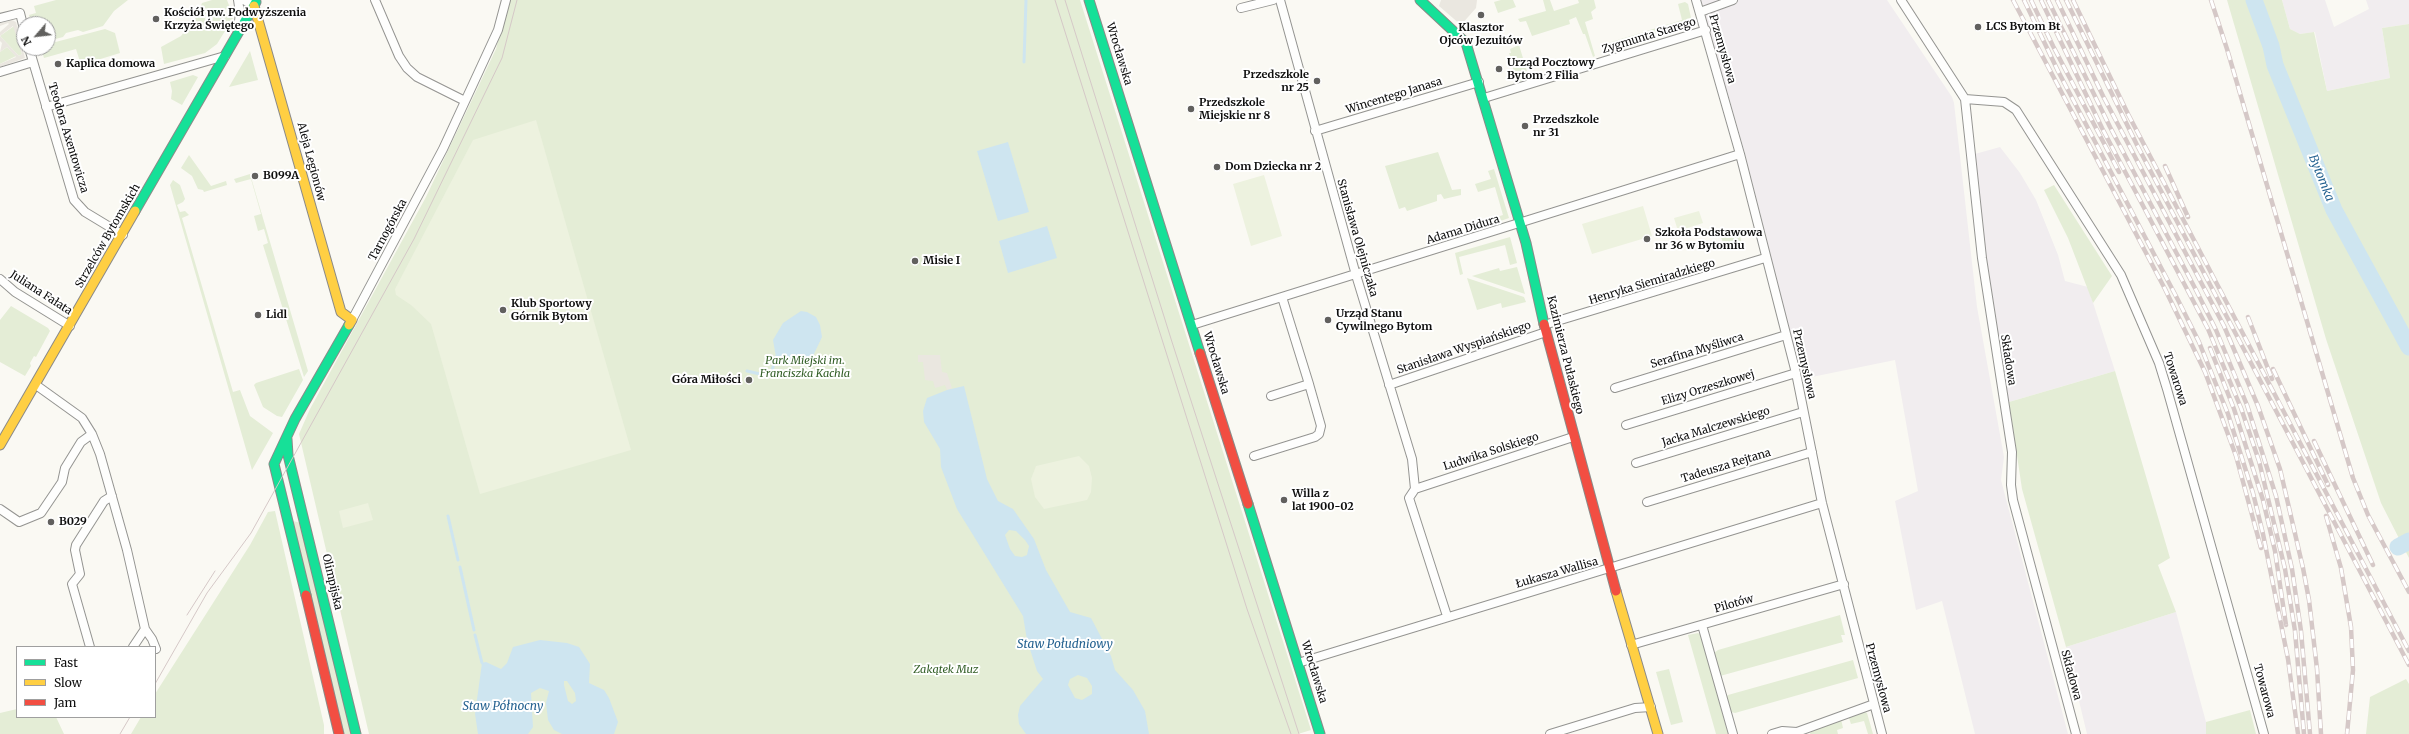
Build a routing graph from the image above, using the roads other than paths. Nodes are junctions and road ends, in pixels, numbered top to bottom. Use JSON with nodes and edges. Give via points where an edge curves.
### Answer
{"nodes":[{"id":1,"x":238,"y":0,"type":"edge"},
{"id":2,"x":244,"y":0,"type":"edge"},
{"id":3,"x":375,"y":0,"type":"edge"},
{"id":4,"x":506,"y":0,"type":"edge"},
{"id":5,"x":1089,"y":0,"type":"edge"},
{"id":6,"x":1273,"y":0,"type":"edge"},
{"id":7,"x":1280,"y":0,"type":"edge"},
{"id":8,"x":1420,"y":0,"type":"edge"},
{"id":9,"x":1696,"y":0,"type":"edge"},
{"id":10,"x":1733,"y":0,"type":"edge"},
{"id":11,"x":1901,"y":0,"type":"edge"},
{"id":12,"x":255,"y":2,"type":"edge"},
{"id":13,"x":1241,"y":8,"type":"dead end"},
{"id":14,"x":1700,"y":12,"type":"junction"},
{"id":15,"x":21,"y":16,"type":"edge"},
{"id":16,"x":0,"y":18,"type":"edge"},
{"id":17,"x":1706,"y":30,"type":"junction"},
{"id":18,"x":262,"y":36,"type":"junction"},
{"id":19,"x":235,"y":38,"type":"junction"},
{"id":20,"x":31,"y":56,"type":"edge"},
{"id":21,"x":225,"y":56,"type":"junction"},
{"id":22,"x":33,"y":62,"type":"junction"},
{"id":23,"x":0,"y":72,"type":"edge"},
{"id":24,"x":1479,"y":82,"type":"junction"},
{"id":25,"x":1484,"y":98,"type":"junction"},
{"id":26,"x":1965,"y":99,"type":"junction"},
{"id":27,"x":465,"y":101,"type":"junction"},
{"id":28,"x":46,"y":107,"type":"junction"},
{"id":29,"x":1315,"y":131,"type":"junction"},
{"id":30,"x":1740,"y":154,"type":"junction"},
{"id":31,"x":1520,"y":224,"type":"junction"},
{"id":32,"x":123,"y":235,"type":"junction"},
{"id":33,"x":1765,"y":258,"type":"junction"},
{"id":34,"x":1356,"y":275,"type":"junction"},
{"id":35,"x":0,"y":279,"type":"edge"},
{"id":36,"x":1282,"y":297,"type":"junction"},
{"id":37,"x":352,"y":320,"type":"junction"},
{"id":38,"x":1192,"y":325,"type":"junction"},
{"id":39,"x":70,"y":326,"type":"junction"},
{"id":40,"x":1545,"y":328,"type":"junction"},
{"id":41,"x":1786,"y":335,"type":"junction"},
{"id":42,"x":1796,"y":373,"type":"junction"},
{"id":43,"x":1309,"y":384,"type":"junction"},
{"id":44,"x":36,"y":385,"type":"junction"},
{"id":45,"x":1389,"y":385,"type":"junction"},
{"id":46,"x":1615,"y":388,"type":"dead end"},
{"id":47,"x":1271,"y":396,"type":"dead end"},
{"id":48,"x":1803,"y":412,"type":"junction"},
{"id":49,"x":1626,"y":425,"type":"dead end"},
{"id":50,"x":92,"y":434,"type":"junction"},
{"id":51,"x":288,"y":436,"type":"junction"},
{"id":52,"x":1574,"y":437,"type":"junction"},
{"id":53,"x":0,"y":445,"type":"edge"},
{"id":54,"x":1812,"y":452,"type":"junction"},
{"id":55,"x":1254,"y":456,"type":"dead end"},
{"id":56,"x":1636,"y":463,"type":"dead end"},
{"id":57,"x":1415,"y":488,"type":"junction"},
{"id":58,"x":112,"y":496,"type":"junction"},
{"id":59,"x":1647,"y":502,"type":"dead end"},
{"id":60,"x":1822,"y":504,"type":"junction"},
{"id":61,"x":0,"y":509,"type":"edge"},
{"id":62,"x":1610,"y":569,"type":"junction"},
{"id":63,"x":1844,"y":584,"type":"junction"},
{"id":64,"x":1447,"y":616,"type":"junction"},
{"id":65,"x":1702,"y":625,"type":"junction"},
{"id":66,"x":145,"y":629,"type":"junction"},
{"id":67,"x":1631,"y":645,"type":"junction"},
{"id":68,"x":90,"y":646,"type":"edge"},
{"id":69,"x":134,"y":646,"type":"edge"},
{"id":70,"x":155,"y":646,"type":"edge"},
{"id":71,"x":1298,"y":663,"type":"junction"},
{"id":72,"x":1874,"y":704,"type":"junction"},
{"id":73,"x":1651,"y":708,"type":"junction"},
{"id":74,"x":339,"y":734,"type":"edge"},
{"id":75,"x":356,"y":734,"type":"edge"},
{"id":76,"x":1320,"y":734,"type":"edge"},
{"id":77,"x":1550,"y":734,"type":"edge"},
{"id":78,"x":1658,"y":734,"type":"edge"},
{"id":79,"x":1733,"y":734,"type":"edge"},
{"id":80,"x":1772,"y":734,"type":"edge"},
{"id":81,"x":1882,"y":734,"type":"edge"},
{"id":82,"x":2076,"y":734,"type":"edge"},
{"id":83,"x":2264,"y":734,"type":"edge"}],
"edges":[{"from":1,"to":19,"type":"street","via":[[240,23]]},
{"from":2,"to":12,"type":"street"},
{"from":3,"to":27,"type":"street","via":[[399,56],[407,68],[417,77]]},
{"from":4,"to":27,"type":"street","name":"Tarnogórska","via":[[498,30]]},
{"from":5,"to":38,"type":"street","name":"Wrocławska"},
{"from":6,"to":13,"type":"street"},
{"from":7,"to":29,"type":"street","name":"Stanisława Olejniczaka"},
{"from":8,"to":24,"type":"street","name":"Kazimierza Pułaskiego","via":[[1466,43]]},
{"from":9,"to":14,"type":"street","name":"Przemysłowa"},
{"from":10,"to":14,"type":"street"},
{"from":11,"to":26,"type":"street","name":"Składowa"},
{"from":12,"to":18,"type":"street","name":"Aleja Legionów"},
{"from":12,"to":19,"type":"street","name":"Strzelców Bytomskich"},
{"from":14,"to":17,"type":"street","name":"Przemysłowa"},
{"from":15,"to":16,"type":"street","via":[[20,13]]},
{"from":17,"to":25,"type":"street","name":"Zygmunta Starego"},
{"from":17,"to":30,"type":"street","name":"Przemysłowa"},
{"from":18,"to":19,"type":"street","via":[[248,29]]},
{"from":18,"to":37,"type":"street","name":"Aleja Legionów","via":[[341,312]]},
{"from":19,"to":21,"type":"street","name":"Strzelców Bytomskich"},
{"from":20,"to":22,"type":"street","name":"Teodora Axentowicza"},
{"from":21,"to":28,"type":"street"},
{"from":21,"to":32,"type":"street","name":"Strzelców Bytomskich"},
{"from":22,"to":23,"type":"street"},
{"from":22,"to":28,"type":"street","name":"Teodora Axentowicza"},
{"from":24,"to":25,"type":"street","name":"Kazimierza Pułaskiego"},
{"from":24,"to":29,"type":"street","name":"Wincentego Janasa"},
{"from":25,"to":31,"type":"street","name":"Kazimierza Pułaskiego"},
{"from":26,"to":82,"type":"street","name":"Składowa","via":[[1982,258],[2012,452],[2011,485]]},
{"from":26,"to":83,"type":"street","name":"Towarowa","via":[[2004,102],[2016,110],[2121,275],[2163,376]]},
{"from":27,"to":37,"type":"street","name":"Tarnogórska","via":[[416,203]]},
{"from":28,"to":32,"type":"street","name":"Teodora Axentowicza","via":[[74,200],[85,212]]},
{"from":29,"to":34,"type":"street","name":"Stanisława Olejniczaka"},
{"from":30,"to":31,"type":"street","name":"Adama Didura"},
{"from":30,"to":33,"type":"street","name":"Przemysłowa"},
{"from":31,"to":34,"type":"street","name":"Adama Didura"},
{"from":31,"to":40,"type":"street","name":"Kazimierza Pułaskiego"},
{"from":32,"to":39,"type":"street","name":"Strzelców Bytomskich"},
{"from":33,"to":40,"type":"street","name":"Henryka Siemiradzkiego"},
{"from":33,"to":41,"type":"street","name":"Przemysłowa"},
{"from":34,"to":36,"type":"street","name":"Adama Didura"},
{"from":34,"to":45,"type":"street","name":"Stanisława Olejniczaka"},
{"from":35,"to":39,"type":"street","name":"Juliana Fałata","via":[[15,292]]},
{"from":36,"to":38,"type":"street","name":"Adama Didura"},
{"from":36,"to":43,"type":"street"},
{"from":37,"to":51,"type":"street","name":"Tarnogórska"},
{"from":38,"to":71,"type":"street","name":"Wrocławska"},
{"from":39,"to":44,"type":"street","name":"Strzelców Bytomskich"},
{"from":40,"to":45,"type":"street","name":"Stanisława Wyspiańskiego"},
{"from":40,"to":52,"type":"street","name":"Kazimierza Pułaskiego"},
{"from":41,"to":42,"type":"street","name":"Przemysłowa"},
{"from":41,"to":46,"type":"street","name":"Serafina Myśliwca"},
{"from":42,"to":48,"type":"street","name":"Przemysłowa"},
{"from":42,"to":49,"type":"street","name":"Elizy Orzeszkowej"},
{"from":43,"to":47,"type":"street"},
{"from":43,"to":55,"type":"street","via":[[1321,426],[1319,434]]},
{"from":44,"to":50,"type":"street","via":[[82,418]]},
{"from":44,"to":53,"type":"street","name":"Strzelców Bytomskich"},
{"from":45,"to":57,"type":"street","name":"Stanisława Olejniczaka","via":[[1412,459]]},
{"from":48,"to":54,"type":"street","name":"Przemysłowa"},
{"from":48,"to":56,"type":"street","name":"Jacka Malczewskiego"},
{"from":50,"to":58,"type":"street"},
{"from":50,"to":61,"type":"street","via":[[81,442],[65,468],[62,482],[41,513],[19,522]]},
{"from":51,"to":74,"type":"street","name":"Tarnogórska","via":[[274,464]]},
{"from":51,"to":75,"type":"street","name":"Olimpijska","via":[[288,455]]},
{"from":52,"to":57,"type":"street","name":"Ludwika Solskiego"},
{"from":52,"to":62,"type":"street","name":"Kazimierza Pułaskiego"},
{"from":54,"to":59,"type":"street","name":"Tadeusza Rejtana"},
{"from":54,"to":60,"type":"street","name":"Przemysłowa"},
{"from":57,"to":64,"type":"street","name":"Stanisława Olejniczaka","via":[[1408,498]]},
{"from":58,"to":66,"type":"street"},
{"from":58,"to":68,"type":"street","via":[[104,501],[75,550],[80,574],[72,584]]},
{"from":60,"to":62,"type":"street","name":"Łukasza Wallisa"},
{"from":60,"to":63,"type":"street","name":"Przemysłowa"},
{"from":62,"to":64,"type":"street","name":"Łukasza Wallisa"},
{"from":62,"to":67,"type":"street","name":"Kazimierza Pułaskiego"},
{"from":63,"to":65,"type":"street","name":"Pilotów"},
{"from":63,"to":72,"type":"street","name":"Przemysłowa"},
{"from":64,"to":71,"type":"street","name":"Łukasza Wallisa"},
{"from":65,"to":67,"type":"street","name":"Pilotów"},
{"from":65,"to":79,"type":"street"},
{"from":66,"to":69,"type":"street"},
{"from":66,"to":70,"type":"street"},
{"from":67,"to":73,"type":"street","name":"Kazimierza Pułaskiego"},
{"from":71,"to":76,"type":"street","name":"Wrocławska"},
{"from":72,"to":80,"type":"street","via":[[1797,732],[1782,731]]},
{"from":72,"to":81,"type":"street","name":"Przemysłowa"},
{"from":73,"to":77,"type":"street","via":[[1635,708]]},
{"from":73,"to":78,"type":"street","name":"Kazimierza Pułaskiego"}]}
